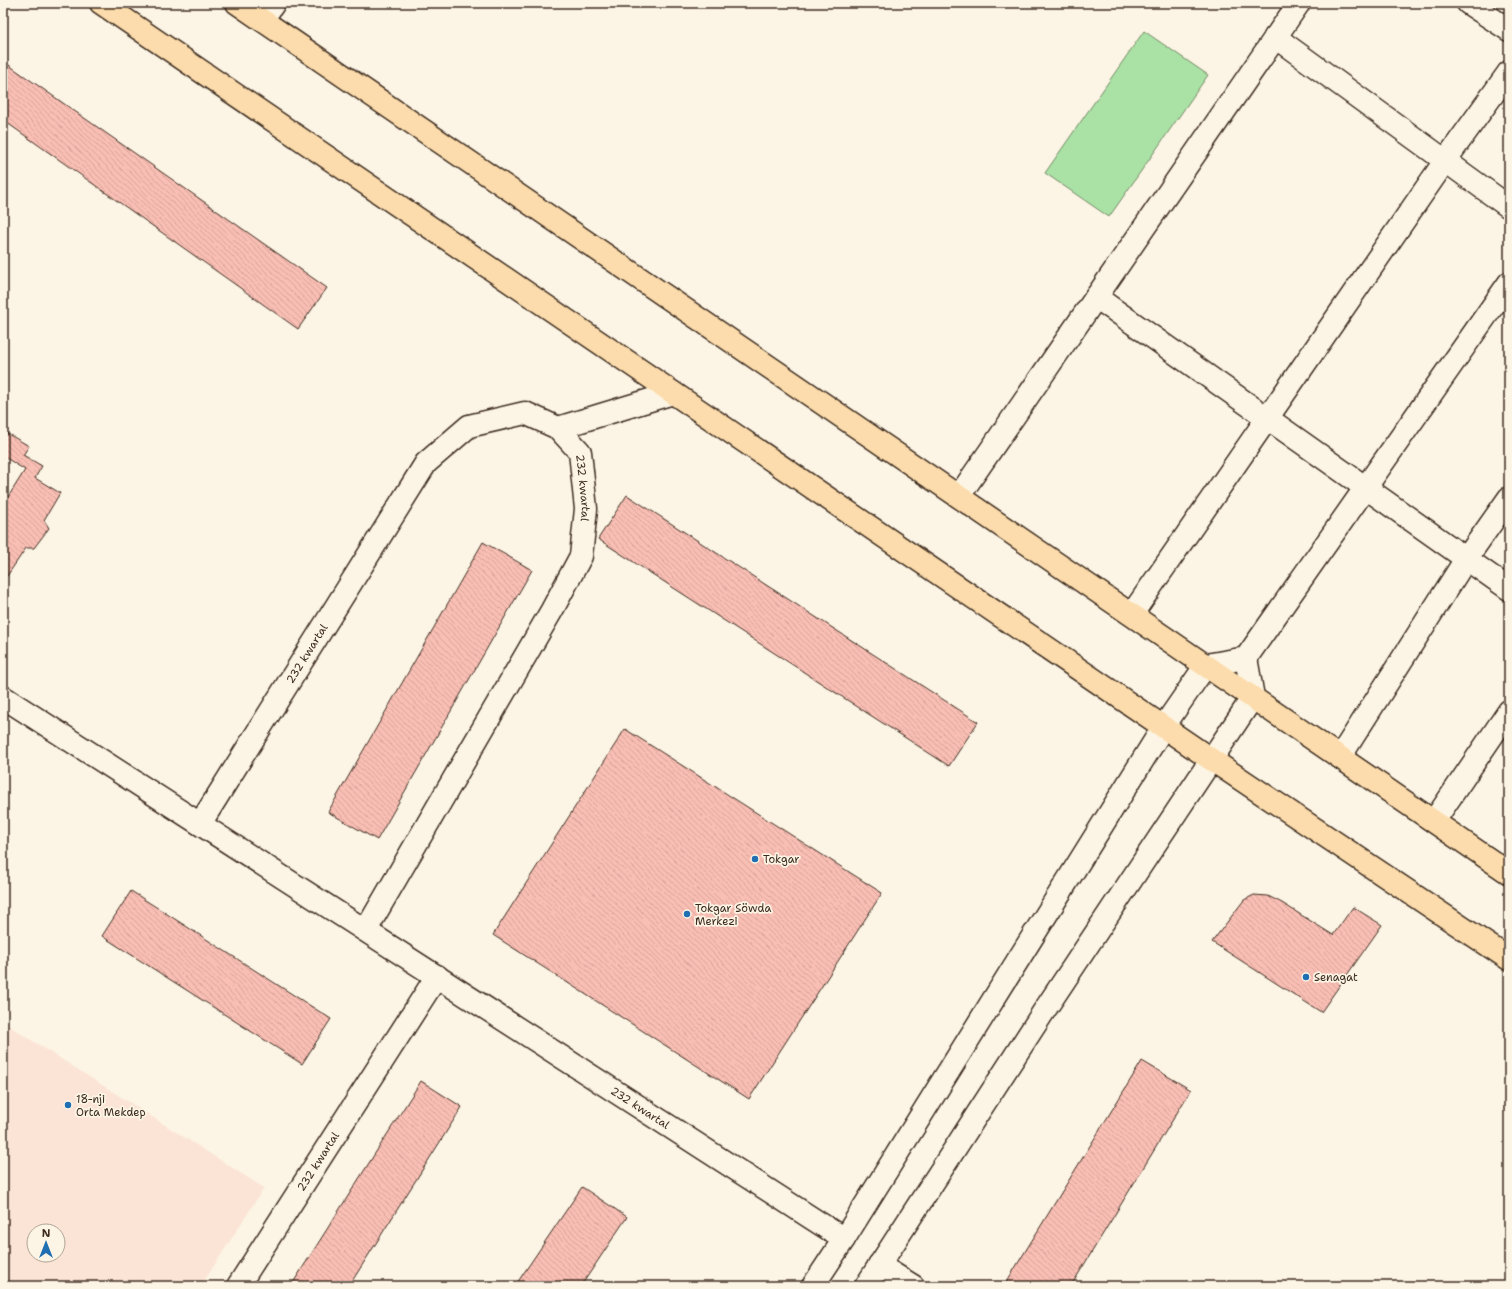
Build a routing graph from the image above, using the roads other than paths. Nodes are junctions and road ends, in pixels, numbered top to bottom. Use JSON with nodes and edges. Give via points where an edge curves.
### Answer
{"nodes":[{"id":1,"x":101,"y":3,"type":"edge"},
{"id":2,"x":237,"y":3,"type":"edge"},
{"id":3,"x":1299,"y":3,"type":"edge"},
{"id":4,"x":1468,"y":3,"type":"edge"},
{"id":5,"x":268,"y":12,"type":"edge"},
{"id":6,"x":1509,"y":30,"type":"edge"},
{"id":7,"x":1275,"y":37,"type":"junction"},
{"id":8,"x":1509,"y":72,"type":"edge"},
{"id":9,"x":1445,"y":161,"type":"junction"},
{"id":10,"x":1509,"y":207,"type":"edge"},
{"id":11,"x":1509,"y":283,"type":"edge"},
{"id":12,"x":1096,"y":297,"type":"junction"},
{"id":13,"x":673,"y":393,"type":"junction"},
{"id":14,"x":1268,"y":419,"type":"junction"},
{"id":15,"x":558,"y":428,"type":"junction"},
{"id":16,"x":1366,"y":488,"type":"junction"},
{"id":17,"x":959,"y":496,"type":"junction"},
{"id":18,"x":1509,"y":498,"type":"edge"},
{"id":19,"x":1466,"y":559,"type":"junction"},
{"id":20,"x":1509,"y":589,"type":"edge"},
{"id":21,"x":1132,"y":614,"type":"junction"},
{"id":22,"x":1246,"y":658,"type":"junction"},
{"id":23,"x":1206,"y":665,"type":"junction"},
{"id":24,"x":3,"y":697,"type":"edge"},
{"id":25,"x":1253,"y":697,"type":"junction"},
{"id":26,"x":1509,"y":711,"type":"edge"},
{"id":27,"x":1164,"y":726,"type":"junction"},
{"id":28,"x":1340,"y":757,"type":"junction"},
{"id":29,"x":1212,"y":760,"type":"junction"},
{"id":30,"x":1434,"y":821,"type":"junction"},
{"id":31,"x":200,"y":824,"type":"junction"},
{"id":32,"x":1509,"y":872,"type":"edge"},
{"id":33,"x":366,"y":930,"type":"junction"},
{"id":34,"x":1509,"y":959,"type":"edge"},
{"id":35,"x":437,"y":976,"type":"junction"},
{"id":36,"x":844,"y":1239,"type":"junction"},
{"id":37,"x":879,"y":1265,"type":"junction"},
{"id":38,"x":238,"y":1286,"type":"edge"},
{"id":39,"x":813,"y":1286,"type":"edge"},
{"id":40,"x":866,"y":1286,"type":"edge"},
{"id":41,"x":913,"y":1286,"type":"edge"}],
"edges":[{"from":1,"to":13,"type":"main road"},
{"from":2,"to":5,"type":"main road"},
{"from":3,"to":7,"type":"street"},
{"from":4,"to":6,"type":"street"},
{"from":5,"to":17,"type":"main road"},
{"from":7,"to":9,"type":"street"},
{"from":7,"to":12,"type":"street"},
{"from":8,"to":9,"type":"street"},
{"from":9,"to":10,"type":"street"},
{"from":9,"to":14,"type":"street"},
{"from":11,"to":16,"type":"street"},
{"from":12,"to":14,"type":"street"},
{"from":12,"to":17,"type":"street"},
{"from":13,"to":15,"type":"street"},
{"from":13,"to":27,"type":"main road"},
{"from":14,"to":16,"type":"street"},
{"from":14,"to":21,"type":"street"},
{"from":15,"to":31,"type":"street","name":"232 kwartal","via":[[526,413],[469,426],[426,463]]},
{"from":15,"to":33,"type":"street","name":"232 kwartal","via":[[580,452],[586,509],[581,556]]},
{"from":16,"to":19,"type":"street"},
{"from":16,"to":22,"type":"street"},
{"from":17,"to":21,"type":"main road"},
{"from":18,"to":19,"type":"street"},
{"from":19,"to":20,"type":"street"},
{"from":19,"to":28,"type":"street"},
{"from":21,"to":23,"type":"main road"},
{"from":22,"to":23,"type":"street"},
{"from":22,"to":25,"type":"street"},
{"from":23,"to":25,"type":"main road"},
{"from":23,"to":27,"type":"street"},
{"from":24,"to":31,"type":"street","name":"232 kwartal"},
{"from":25,"to":28,"type":"main road"},
{"from":25,"to":29,"type":"street"},
{"from":26,"to":30,"type":"street"},
{"from":27,"to":29,"type":"main road"},
{"from":27,"to":36,"type":"street"},
{"from":28,"to":30,"type":"main road"},
{"from":29,"to":34,"type":"main road"},
{"from":29,"to":37,"type":"street","via":[[1044,1011]]},
{"from":30,"to":32,"type":"main road"},
{"from":31,"to":33,"type":"street","name":"232 kwartal"},
{"from":33,"to":35,"type":"street","name":"232 kwartal"},
{"from":35,"to":36,"type":"street","name":"232 kwartal"},
{"from":35,"to":38,"type":"street","name":"232 kwartal"},
{"from":36,"to":39,"type":"street"},
{"from":37,"to":40,"type":"street"},
{"from":37,"to":41,"type":"street"}]}
